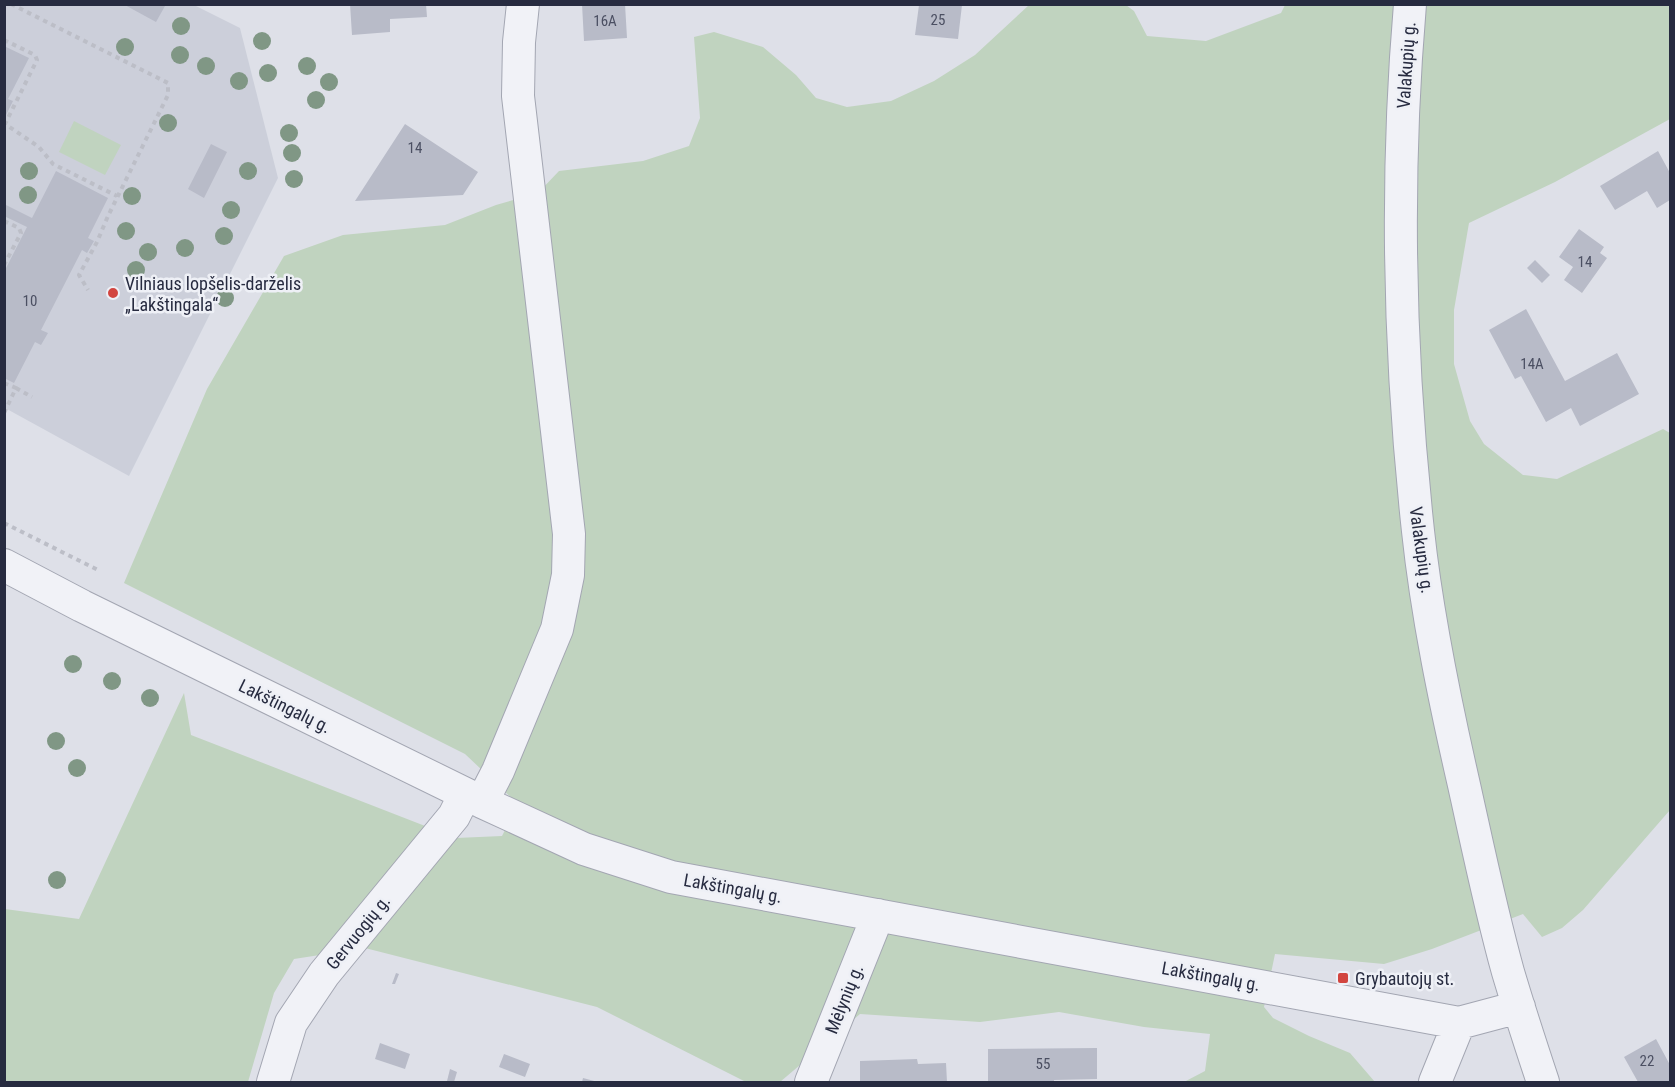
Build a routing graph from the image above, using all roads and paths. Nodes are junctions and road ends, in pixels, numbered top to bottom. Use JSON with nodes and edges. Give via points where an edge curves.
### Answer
{"nodes":[{"id":1,"x":11,"y":4,"type":"edge"},
{"id":2,"x":523,"y":4,"type":"edge"},
{"id":3,"x":1410,"y":4,"type":"edge"},
{"id":4,"x":4,"y":40,"type":"edge"},
{"id":5,"x":117,"y":196,"type":"junction"},
{"id":6,"x":4,"y":221,"type":"edge"},
{"id":7,"x":4,"y":265,"type":"edge"},
{"id":8,"x":88,"y":290,"type":"dead end"},
{"id":9,"x":4,"y":383,"type":"edge"},
{"id":10,"x":16,"y":388,"type":"junction"},
{"id":11,"x":32,"y":397,"type":"dead end"},
{"id":12,"x":11,"y":399,"type":"junction"},
{"id":13,"x":4,"y":401,"type":"edge"},
{"id":14,"x":4,"y":412,"type":"edge"},
{"id":15,"x":4,"y":522,"type":"edge"},
{"id":16,"x":4,"y":565,"type":"edge"},
{"id":17,"x":98,"y":570,"type":"dead end"},
{"id":18,"x":473,"y":798,"type":"junction"},
{"id":19,"x":878,"y":915,"type":"junction"},
{"id":20,"x":1519,"y":1007,"type":"junction"},
{"id":21,"x":1459,"y":1023,"type":"junction"},
{"id":22,"x":273,"y":1083,"type":"edge"},
{"id":23,"x":810,"y":1083,"type":"edge"},
{"id":24,"x":1435,"y":1083,"type":"edge"},
{"id":25,"x":1543,"y":1083,"type":"edge"}],
"edges":[{"from":1,"to":5,"type":"path","via":[[168,83],[168,95]]},
{"from":2,"to":18,"type":"street","name":"Gervuogių g.","via":[[518,96],[569,534],[568,575],[557,629],[498,771]]},
{"from":3,"to":20,"type":"street","name":"Valakupių g.","via":[[1401,138],[1400,263],[1418,534],[1444,699]]},
{"from":4,"to":5,"type":"path","via":[[35,55],[37,60],[5,124],[39,147],[53,164]]},
{"from":5,"to":8,"type":"path","via":[[79,275]]},
{"from":6,"to":7,"type":"path","via":[[20,228],[21,233]]},
{"from":9,"to":10,"type":"path"},
{"from":10,"to":11,"type":"path"},
{"from":10,"to":12,"type":"path"},
{"from":12,"to":13,"type":"path"},
{"from":12,"to":14,"type":"path"},
{"from":15,"to":17,"type":"path"},
{"from":16,"to":18,"type":"street","name":"Lakštingalų g."},
{"from":18,"to":19,"type":"street","name":"Lakštingalų g.","via":[[584,849],[671,877]]},
{"from":18,"to":22,"type":"street","name":"Gervuogių g.","via":[[324,974],[291,1023]]},
{"from":19,"to":21,"type":"street","name":"Lakštingalų g."},
{"from":19,"to":23,"type":"street","name":"Mėlynių g."},
{"from":20,"to":21,"type":"street","name":"Lakštingalų g."},
{"from":20,"to":25,"type":"street","name":"Valakupių g."},
{"from":21,"to":24,"type":"street"}]}
